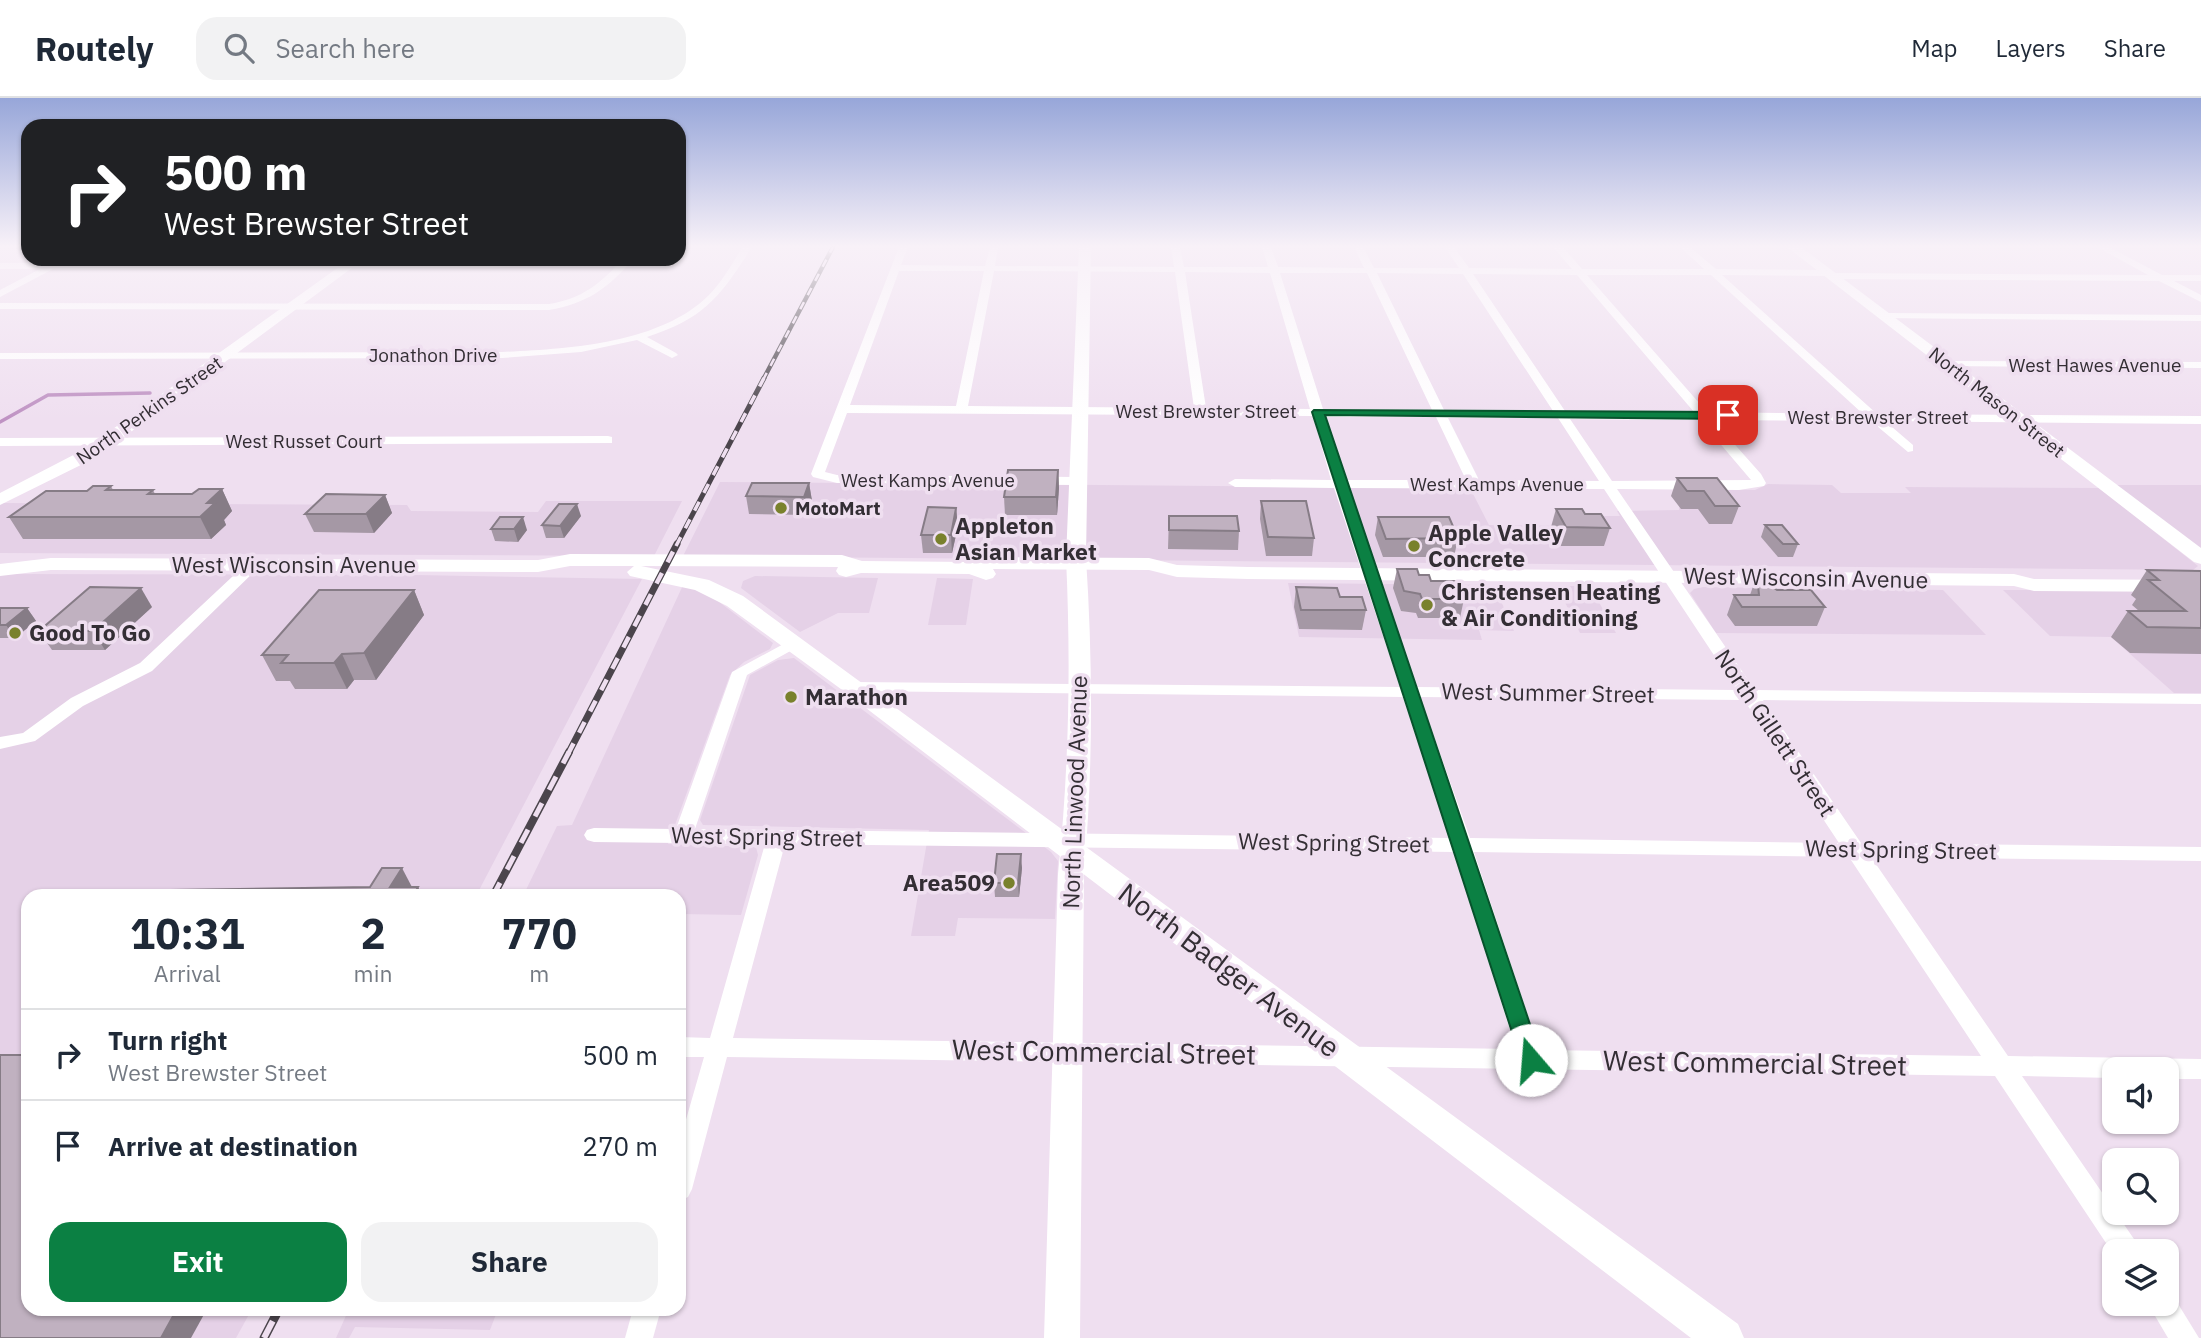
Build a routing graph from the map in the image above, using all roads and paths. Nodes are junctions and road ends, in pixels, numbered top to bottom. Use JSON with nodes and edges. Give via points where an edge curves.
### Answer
{"nodes":[{"id":1,"x":297,"y":305,"type":"edge"},
{"id":2,"x":563,"y":305,"type":"edge"},
{"id":3,"x":704,"y":305,"type":"edge"},
{"id":4,"x":881,"y":305,"type":"edge"},
{"id":5,"x":982,"y":305,"type":"edge"},
{"id":6,"x":1084,"y":305,"type":"edge"},
{"id":7,"x":1184,"y":305,"type":"edge"},
{"id":8,"x":1285,"y":305,"type":"edge"},
{"id":9,"x":1386,"y":305,"type":"edge"},
{"id":10,"x":1488,"y":305,"type":"edge"},
{"id":11,"x":1608,"y":305,"type":"edge"},
{"id":12,"x":1749,"y":305,"type":"edge"},
{"id":13,"x":1870,"y":305,"type":"edge"},
{"id":14,"x":0,"y":306,"type":"edge"},
{"id":15,"x":294,"y":307,"type":"junction"},
{"id":16,"x":1885,"y":316,"type":"junction"},
{"id":17,"x":2201,"y":318,"type":"edge"},
{"id":18,"x":637,"y":336,"type":"junction"},
{"id":19,"x":672,"y":355,"type":"dead end"},
{"id":20,"x":0,"y":356,"type":"edge"},
{"id":21,"x":226,"y":356,"type":"junction"},
{"id":22,"x":1948,"y":364,"type":"junction"},
{"id":23,"x":2201,"y":365,"type":"edge"},
{"id":24,"x":842,"y":409,"type":"junction"},
{"id":25,"x":961,"y":410,"type":"junction"},
{"id":26,"x":1080,"y":410,"type":"junction"},
{"id":27,"x":1200,"y":411,"type":"junction"},
{"id":28,"x":1318,"y":412,"type":"junction"},
{"id":29,"x":1439,"y":413,"type":"junction"},
{"id":30,"x":1560,"y":414,"type":"junction"},
{"id":31,"x":1704,"y":415,"type":"junction"},
{"id":32,"x":1873,"y":416,"type":"junction"},
{"id":33,"x":2018,"y":418,"type":"junction"},
{"id":34,"x":2201,"y":420,"type":"edge"},
{"id":35,"x":608,"y":440,"type":"dead end"},
{"id":36,"x":0,"y":442,"type":"edge"},
{"id":37,"x":107,"y":442,"type":"junction"},
{"id":38,"x":1908,"y":448,"type":"dead end"},
{"id":39,"x":1077,"y":481,"type":"junction"},
{"id":40,"x":1235,"y":483,"type":"dead end"},
{"id":41,"x":1339,"y":483,"type":"junction"},
{"id":42,"x":1474,"y":484,"type":"junction"},
{"id":43,"x":1607,"y":485,"type":"junction"},
{"id":44,"x":0,"y":500,"type":"edge"},
{"id":45,"x":0,"y":558,"type":"edge"},
{"id":46,"x":2201,"y":558,"type":"edge"},
{"id":47,"x":814,"y":561,"type":"junction"},
{"id":48,"x":51,"y":564,"type":"junction"},
{"id":49,"x":253,"y":565,"type":"junction"},
{"id":50,"x":538,"y":566,"type":"junction"},
{"id":51,"x":860,"y":567,"type":"junction"},
{"id":52,"x":0,"y":570,"type":"edge"},
{"id":53,"x":1076,"y":570,"type":"junction"},
{"id":54,"x":769,"y":572,"type":"junction"},
{"id":55,"x":715,"y":574,"type":"junction"},
{"id":56,"x":1371,"y":574,"type":"junction"},
{"id":57,"x":2201,"y":575,"type":"edge"},
{"id":58,"x":1669,"y":577,"type":"junction"},
{"id":59,"x":2014,"y":580,"type":"junction"},
{"id":60,"x":2201,"y":580,"type":"edge"},
{"id":61,"x":2062,"y":585,"type":"junction"},
{"id":62,"x":2201,"y":586,"type":"edge"},
{"id":63,"x":795,"y":644,"type":"junction"},
{"id":64,"x":853,"y":687,"type":"junction"},
{"id":65,"x":1079,"y":687,"type":"junction"},
{"id":66,"x":1410,"y":691,"type":"junction"},
{"id":67,"x":1749,"y":695,"type":"junction"},
{"id":68,"x":2201,"y":699,"type":"edge"},
{"id":69,"x":0,"y":743,"type":"edge"},
{"id":70,"x":594,"y":835,"type":"dead end"},
{"id":71,"x":683,"y":836,"type":"junction"},
{"id":72,"x":777,"y":837,"type":"junction"},
{"id":73,"x":1067,"y":844,"type":"junction"},
{"id":74,"x":1462,"y":845,"type":"junction"},
{"id":75,"x":1854,"y":849,"type":"junction"},
{"id":76,"x":2201,"y":853,"type":"edge"},
{"id":77,"x":686,"y":1047,"type":"edge"},
{"id":78,"x":717,"y":1047,"type":"junction"},
{"id":79,"x":1068,"y":1051,"type":"junction"},
{"id":80,"x":1344,"y":1056,"type":"junction"},
{"id":81,"x":1531,"y":1060,"type":"junction"},
{"id":82,"x":2001,"y":1066,"type":"junction"},
{"id":83,"x":2201,"y":1069,"type":"edge"},
{"id":84,"x":686,"y":1163,"type":"edge"},
{"id":85,"x":2119,"y":1239,"type":"edge"},
{"id":86,"x":645,"y":1316,"type":"edge"},
{"id":87,"x":2170,"y":1316,"type":"edge"},
{"id":88,"x":639,"y":1338,"type":"edge"},
{"id":89,"x":1062,"y":1338,"type":"edge"},
{"id":90,"x":1724,"y":1338,"type":"edge"},
{"id":91,"x":2185,"y":1338,"type":"edge"}],
"edges":[{"from":1,"to":15,"type":"street","name":"North Perkins Street"},
{"from":2,"to":15,"type":"street"},
{"from":3,"to":18,"type":"street","name":"Jonathon Drive"},
{"from":4,"to":24,"type":"street"},
{"from":5,"to":25,"type":"street"},
{"from":6,"to":26,"type":"street","name":"North Linwood Avenue"},
{"from":7,"to":27,"type":"street"},
{"from":8,"to":28,"type":"street"},
{"from":9,"to":29,"type":"street"},
{"from":10,"to":30,"type":"street","name":"North Gillett Street"},
{"from":11,"to":31,"type":"street"},
{"from":12,"to":32,"type":"street"},
{"from":13,"to":16,"type":"main road","name":"North Mason Street"},
{"from":14,"to":15,"type":"street"},
{"from":15,"to":21,"type":"street","name":"North Perkins Street"},
{"from":16,"to":17,"type":"street"},
{"from":16,"to":22,"type":"main road","name":"North Mason Street"},
{"from":18,"to":19,"type":"street"},
{"from":18,"to":21,"type":"street","name":"Jonathon Drive","via":[[517,355]]},
{"from":20,"to":21,"type":"street","name":"Jonathon Drive"},
{"from":21,"to":37,"type":"street","name":"North Perkins Street"},
{"from":22,"to":23,"type":"street","name":"West Hawes Avenue"},
{"from":22,"to":33,"type":"main road","name":"North Mason Street"},
{"from":24,"to":25,"type":"street","name":"West Brewster Street"},
{"from":24,"to":39,"type":"street","name":"West Kamps Avenue","via":[[818,472],[821,477]]},
{"from":25,"to":26,"type":"street","name":"West Brewster Street"},
{"from":26,"to":27,"type":"street","name":"West Brewster Street"},
{"from":26,"to":39,"type":"street","name":"North Linwood Avenue"},
{"from":27,"to":28,"type":"street","name":"West Brewster Street"},
{"from":28,"to":29,"type":"street","name":"West Brewster Street"},
{"from":28,"to":41,"type":"street"},
{"from":29,"to":30,"type":"street","name":"West Brewster Street"},
{"from":29,"to":42,"type":"street"},
{"from":30,"to":31,"type":"street","name":"West Brewster Street"},
{"from":30,"to":43,"type":"street","name":"North Gillett Street"},
{"from":31,"to":32,"type":"street","name":"West Brewster Street"},
{"from":31,"to":43,"type":"street","name":"West Kamps Avenue","via":[[1759,483]]},
{"from":32,"to":33,"type":"street","name":"West Brewster Street"},
{"from":32,"to":38,"type":"street"},
{"from":33,"to":34,"type":"street","name":"West Brewster Street"},
{"from":33,"to":46,"type":"main road","name":"North Mason Street"},
{"from":35,"to":37,"type":"street","name":"West Russet Court"},
{"from":36,"to":37,"type":"street","name":"West Russet Court"},
{"from":37,"to":44,"type":"street","name":"North Perkins Street"},
{"from":39,"to":53,"type":"street","name":"North Linwood Avenue"},
{"from":40,"to":41,"type":"street","name":"West Kamps Avenue"},
{"from":41,"to":42,"type":"street","name":"West Kamps Avenue"},
{"from":41,"to":56,"type":"street"},
{"from":42,"to":43,"type":"street","name":"West Kamps Avenue"},
{"from":43,"to":58,"type":"street","name":"North Gillett Street"},
{"from":45,"to":48,"type":"main road","name":"West Wisconsin Avenue"},
{"from":47,"to":51,"type":"main road","name":"West Wisconsin Avenue","via":[[842,561]]},
{"from":47,"to":54,"type":"main road","via":[[809,568]]},
{"from":47,"to":55,"type":"main road","name":"West Wisconsin Avenue"},
{"from":48,"to":49,"type":"main road","name":"West Wisconsin Avenue"},
{"from":48,"to":52,"type":"main road","name":"West Wisconsin Avenue"},
{"from":49,"to":50,"type":"main road","name":"West Wisconsin Avenue"},
{"from":49,"to":69,"type":"street","via":[[146,667],[77,702],[29,737]]},
{"from":50,"to":55,"type":"main road","name":"West Wisconsin Avenue","via":[[562,571]]},
{"from":50,"to":55,"type":"main road","name":"West Wisconsin Avenue","via":[[570,560]]},
{"from":51,"to":53,"type":"main road","name":"West Wisconsin Avenue","via":[[972,568],[985,574]]},
{"from":51,"to":54,"type":"main road","name":"West Wisconsin Avenue","via":[[837,573]]},
{"from":53,"to":56,"type":"main road","name":"West Wisconsin Avenue","via":[[1152,576],[1177,571]]},
{"from":53,"to":65,"type":"street","name":"North Linwood Avenue"},
{"from":54,"to":55,"type":"main road","name":"West Wisconsin Avenue"},
{"from":55,"to":63,"type":"main road","name":"North Badger Avenue","via":[[735,601]]},
{"from":56,"to":58,"type":"main road","name":"West Wisconsin Avenue"},
{"from":56,"to":66,"type":"street"},
{"from":57,"to":59,"type":"main road","name":"West Wisconsin Avenue","via":[[2024,573]]},
{"from":58,"to":59,"type":"main road","name":"West Wisconsin Avenue"},
{"from":58,"to":67,"type":"street","name":"North Gillett Street"},
{"from":59,"to":61,"type":"main road","name":"West Wisconsin Avenue"},
{"from":60,"to":61,"type":"main road","via":[[2089,580]]},
{"from":61,"to":62,"type":"main road","name":"West Wisconsin Avenue"},
{"from":63,"to":64,"type":"main road","name":"North Badger Avenue"},
{"from":63,"to":71,"type":"street","via":[[740,672]]},
{"from":64,"to":65,"type":"street","name":"West Summer Street"},
{"from":64,"to":73,"type":"main road","name":"North Badger Avenue"},
{"from":65,"to":66,"type":"street","name":"West Summer Street"},
{"from":65,"to":73,"type":"street","name":"North Linwood Avenue","via":[[1077,809]]},
{"from":66,"to":67,"type":"street","name":"West Summer Street"},
{"from":66,"to":74,"type":"street"},
{"from":67,"to":68,"type":"street","name":"West Summer Street"},
{"from":67,"to":75,"type":"street","name":"North Gillett Street"},
{"from":70,"to":71,"type":"street","name":"West Spring Street"},
{"from":71,"to":72,"type":"street","name":"West Spring Street"},
{"from":72,"to":73,"type":"street","name":"West Spring Street"},
{"from":72,"to":78,"type":"street"},
{"from":73,"to":74,"type":"street","name":"West Spring Street"},
{"from":73,"to":79,"type":"street","name":"North Linwood Avenue"},
{"from":73,"to":80,"type":"main road","name":"North Badger Avenue"},
{"from":74,"to":75,"type":"street","name":"West Spring Street"},
{"from":74,"to":81,"type":"street"},
{"from":75,"to":76,"type":"street","name":"West Spring Street"},
{"from":75,"to":82,"type":"street","name":"North Gillett Street"},
{"from":77,"to":78,"type":"street","name":"West Commercial Street"},
{"from":78,"to":79,"type":"street","name":"West Commercial Street"},
{"from":78,"to":84,"type":"street"},
{"from":79,"to":80,"type":"street","name":"West Commercial Street"},
{"from":79,"to":89,"type":"street","name":"North Linwood Avenue"},
{"from":80,"to":81,"type":"street","name":"West Commercial Street"},
{"from":80,"to":90,"type":"main road","name":"North Badger Avenue"},
{"from":81,"to":82,"type":"street","name":"West Commercial Street"},
{"from":82,"to":83,"type":"street","name":"West Commercial Street"},
{"from":82,"to":85,"type":"street","name":"North Gillett Street"},
{"from":86,"to":88,"type":"street"},
{"from":87,"to":91,"type":"street"}]}
